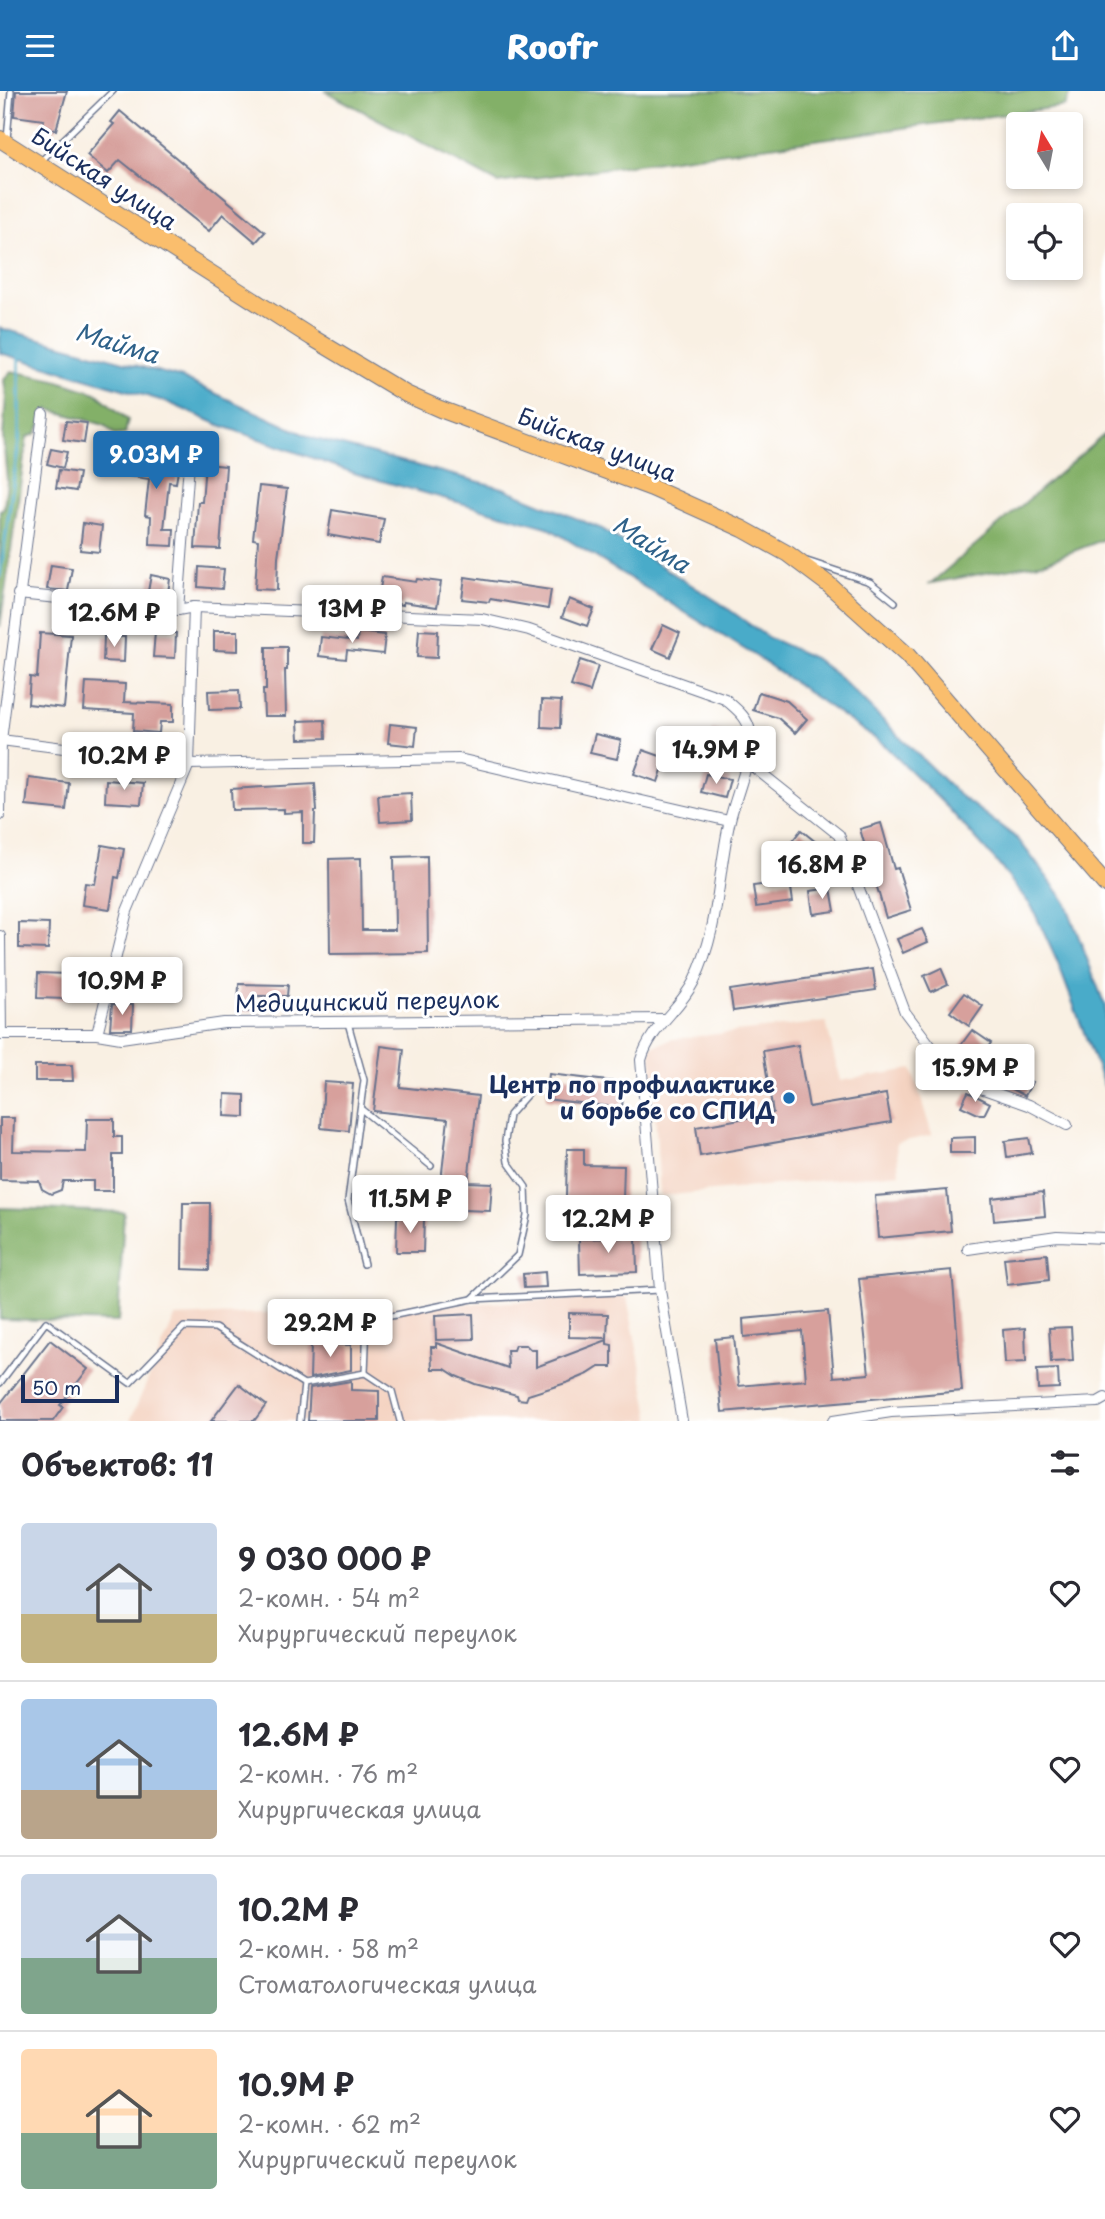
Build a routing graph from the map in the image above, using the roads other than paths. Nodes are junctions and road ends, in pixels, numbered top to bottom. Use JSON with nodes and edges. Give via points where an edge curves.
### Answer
{"nodes":[{"id":1,"x":10,"y":91,"type":"edge"},
{"id":2,"x":113,"y":91,"type":"edge"},
{"id":3,"x":3,"y":141,"type":"edge"},
{"id":4,"x":38,"y":165,"type":"junction"},
{"id":5,"x":43,"y":414,"type":"dead end"},
{"id":6,"x":191,"y":437,"type":"dead end"},
{"id":7,"x":788,"y":554,"type":"junction"},
{"id":8,"x":18,"y":594,"type":"junction"},
{"id":9,"x":895,"y":602,"type":"dead end"},
{"id":10,"x":194,"y":607,"type":"junction"},
{"id":11,"x":178,"y":610,"type":"junction"},
{"id":12,"x":1,"y":740,"type":"edge"},
{"id":13,"x":746,"y":761,"type":"junction"},
{"id":14,"x":189,"y":764,"type":"junction"},
{"id":15,"x":0,"y":815,"type":"edge"},
{"id":16,"x":729,"y":821,"type":"junction"},
{"id":17,"x":1105,"y":884,"type":"edge"},
{"id":18,"x":0,"y":936,"type":"edge"},
{"id":19,"x":665,"y":1019,"type":"junction"},
{"id":20,"x":348,"y":1023,"type":"junction"},
{"id":21,"x":97,"y":1034,"type":"junction"},
{"id":22,"x":530,"y":1091,"type":"dead end"},
{"id":23,"x":361,"y":1109,"type":"junction"},
{"id":24,"x":1067,"y":1125,"type":"dead end"},
{"id":25,"x":431,"y":1166,"type":"dead end"},
{"id":26,"x":1105,"y":1238,"type":"edge"},
{"id":27,"x":968,"y":1249,"type":"dead end"},
{"id":28,"x":364,"y":1265,"type":"dead end"},
{"id":29,"x":660,"y":1290,"type":"junction"},
{"id":30,"x":472,"y":1299,"type":"junction"},
{"id":31,"x":365,"y":1373,"type":"junction"},
{"id":32,"x":0,"y":1383,"type":"edge"},
{"id":33,"x":304,"y":1384,"type":"junction"},
{"id":34,"x":1105,"y":1398,"type":"edge"},
{"id":35,"x":300,"y":1421,"type":"edge"},
{"id":36,"x":400,"y":1421,"type":"edge"},
{"id":37,"x":682,"y":1421,"type":"edge"},
{"id":38,"x":833,"y":1421,"type":"edge"}],
"edges":[{"from":1,"to":3,"type":"lane"},
{"from":2,"to":4,"type":"lane"},
{"from":3,"to":4,"type":"main road","name":"Бийская улица"},
{"from":4,"to":7,"type":"main road","name":"Бийская улица","via":[[406,394],[652,488]]},
{"from":5,"to":8,"type":"street"},
{"from":6,"to":11,"type":"street"},
{"from":7,"to":9,"type":"lane","via":[[870,582]]},
{"from":7,"to":17,"type":"main road","name":"Бийская улица","via":[[907,656]]},
{"from":8,"to":11,"type":"street"},
{"from":8,"to":12,"type":"street"},
{"from":10,"to":11,"type":"street"},
{"from":10,"to":13,"type":"street","via":[[482,619],[518,627],[725,699],[745,717],[750,732]]},
{"from":10,"to":14,"type":"street"},
{"from":12,"to":14,"type":"street"},
{"from":12,"to":15,"type":"street"},
{"from":13,"to":16,"type":"street"},
{"from":13,"to":24,"type":"street","via":[[839,835],[905,1012],[942,1062],[978,1087]]},
{"from":14,"to":16,"type":"street","via":[[459,759]]},
{"from":14,"to":21,"type":"street","via":[[127,911]]},
{"from":16,"to":19,"type":"street","via":[[714,927],[694,980]]},
{"from":18,"to":21,"type":"street","name":"Медицинский переулок","via":[[1,1034]]},
{"from":19,"to":20,"type":"street","name":"Медицинский переулок"},
{"from":19,"to":29,"type":"street","via":[[645,1045],[641,1060]]},
{"from":20,"to":21,"type":"street","name":"Медицинский переулок","via":[[225,1023],[121,1038]]},
{"from":20,"to":23,"type":"lane","via":[[364,1080]]},
{"from":22,"to":30,"type":"lane","via":[[509,1115],[505,1141],[508,1162],[526,1187],[527,1215],[518,1255]]},
{"from":23,"to":25,"type":"lane"},
{"from":23,"to":28,"type":"lane","via":[[348,1200]]},
{"from":26,"to":27,"type":"street","via":[[1058,1236]]},
{"from":29,"to":30,"type":"lane"},
{"from":29,"to":37,"type":"street"},
{"from":30,"to":31,"type":"lane","via":[[367,1321]]},
{"from":31,"to":33,"type":"lane"},
{"from":31,"to":36,"type":"lane","via":[[392,1391]]},
{"from":32,"to":33,"type":"lane","via":[[46,1322],[130,1383],[184,1327],[215,1328]]},
{"from":33,"to":35,"type":"lane"},
{"from":34,"to":38,"type":"street","via":[[1098,1402],[891,1412]]}]}
